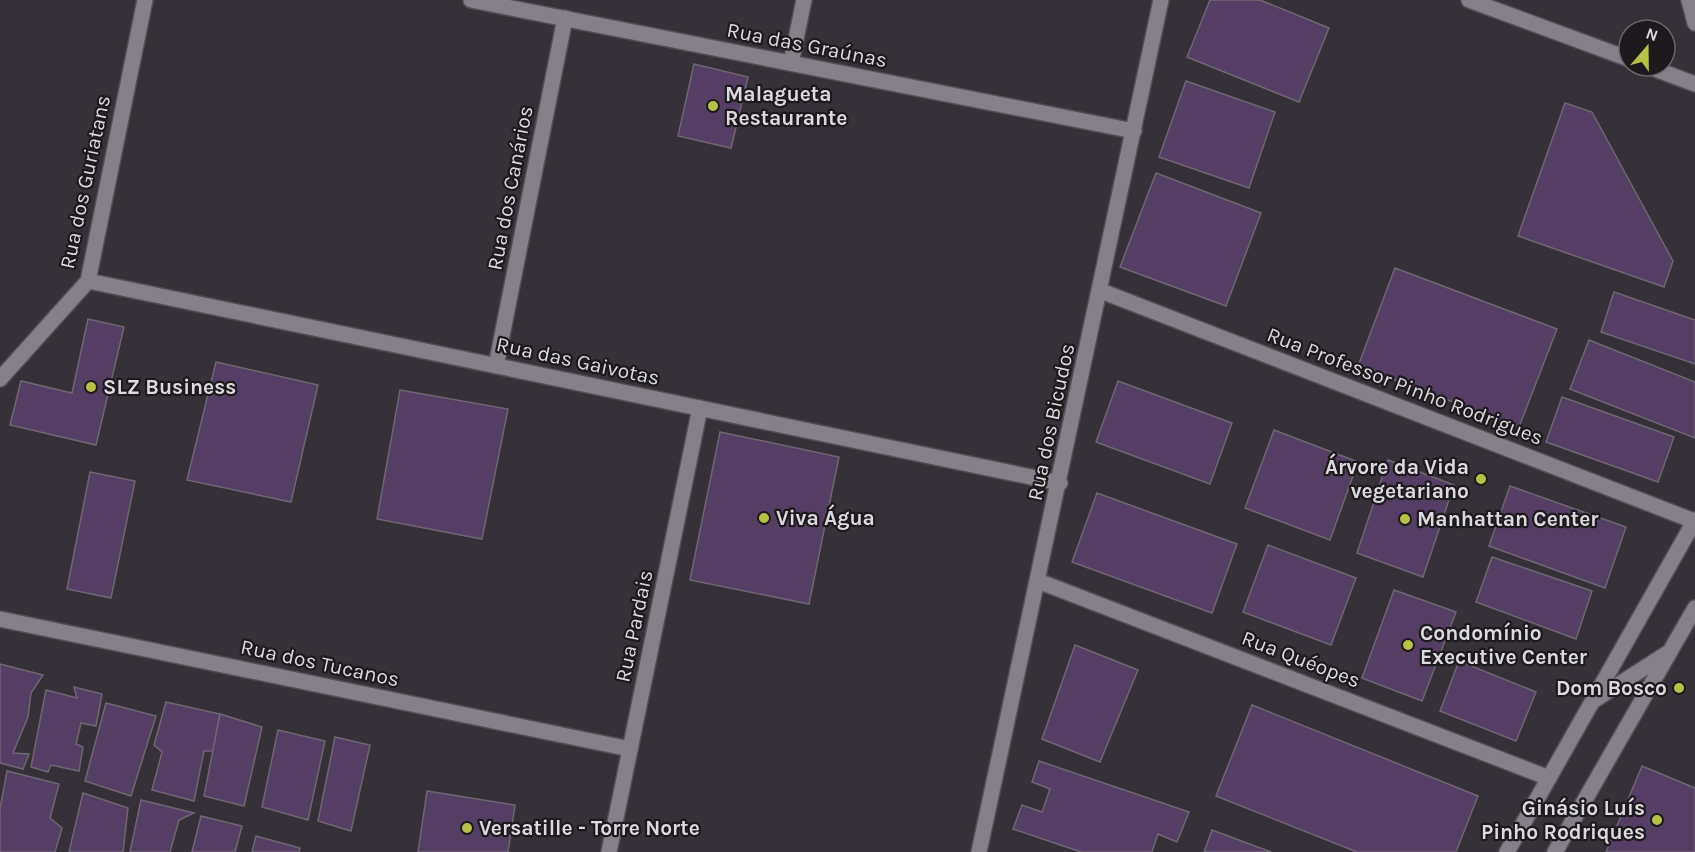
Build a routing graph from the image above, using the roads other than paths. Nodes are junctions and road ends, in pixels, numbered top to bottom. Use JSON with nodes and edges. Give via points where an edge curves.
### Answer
{"nodes":[{"id":1,"x":145,"y":0,"type":"edge"},
{"id":2,"x":471,"y":0,"type":"edge"},
{"id":3,"x":804,"y":0,"type":"edge"},
{"id":4,"x":1161,"y":0,"type":"edge"},
{"id":5,"x":1470,"y":0,"type":"edge"},
{"id":6,"x":1689,"y":0,"type":"edge"},
{"id":7,"x":565,"y":18,"type":"junction"},
{"id":8,"x":1695,"y":23,"type":"edge"},
{"id":9,"x":1617,"y":55,"type":"edge"},
{"id":10,"x":791,"y":63,"type":"junction"},
{"id":11,"x":1677,"y":77,"type":"edge"},
{"id":12,"x":1695,"y":84,"type":"edge"},
{"id":13,"x":1134,"y":131,"type":"junction"},
{"id":14,"x":88,"y":281,"type":"junction"},
{"id":15,"x":1101,"y":291,"type":"junction"},
{"id":16,"x":496,"y":366,"type":"junction"},
{"id":17,"x":0,"y":379,"type":"edge"},
{"id":18,"x":700,"y":408,"type":"junction"},
{"id":19,"x":1060,"y":483,"type":"junction"},
{"id":20,"x":1695,"y":520,"type":"edge"},
{"id":21,"x":1038,"y":581,"type":"junction"},
{"id":22,"x":1695,"y":608,"type":"edge"},
{"id":23,"x":0,"y":619,"type":"edge"},
{"id":24,"x":1670,"y":652,"type":"junction"},
{"id":25,"x":1591,"y":703,"type":"junction"},
{"id":26,"x":630,"y":749,"type":"junction"},
{"id":27,"x":1549,"y":778,"type":"junction"},
{"id":28,"x":609,"y":852,"type":"edge"},
{"id":29,"x":979,"y":852,"type":"edge"},
{"id":30,"x":1507,"y":852,"type":"edge"},
{"id":31,"x":1555,"y":852,"type":"edge"}],
"edges":[{"from":1,"to":14,"type":"street","name":"Rua dos Guriatans"},
{"from":2,"to":7,"type":"street","name":"Rua das Graúnas"},
{"from":3,"to":10,"type":"street"},
{"from":4,"to":13,"type":"street","name":"Rua dos Bicudos"},
{"from":5,"to":9,"type":"street"},
{"from":6,"to":8,"type":"street"},
{"from":7,"to":10,"type":"street","name":"Rua das Graúnas"},
{"from":7,"to":16,"type":"street","name":"Rua dos Canários"},
{"from":10,"to":13,"type":"street","name":"Rua das Graúnas"},
{"from":11,"to":12,"type":"street"},
{"from":13,"to":15,"type":"street","name":"Rua dos Bicudos"},
{"from":14,"to":16,"type":"street","name":"Rua das Gaivotas"},
{"from":14,"to":17,"type":"street","name":"Rua dos Guriatans"},
{"from":15,"to":19,"type":"street","name":"Rua dos Bicudos"},
{"from":15,"to":20,"type":"street","name":"Rua Professor Pinho Rodrigues"},
{"from":16,"to":18,"type":"street","name":"Rua das Gaivotas"},
{"from":18,"to":19,"type":"street","name":"Rua das Gaivotas"},
{"from":18,"to":26,"type":"street","name":"Rua Pardais"},
{"from":19,"to":21,"type":"street","name":"Rua dos Bicudos"},
{"from":20,"to":25,"type":"street"},
{"from":21,"to":27,"type":"street","name":"Rua Quéopes"},
{"from":21,"to":29,"type":"street","name":"Rua dos Bicudos"},
{"from":22,"to":24,"type":"street"},
{"from":23,"to":26,"type":"street","name":"Rua dos Tucanos"},
{"from":24,"to":25,"type":"street"},
{"from":24,"to":31,"type":"street"},
{"from":25,"to":27,"type":"street"},
{"from":26,"to":28,"type":"street","name":"Rua Pardais"},
{"from":27,"to":30,"type":"street"}]}
